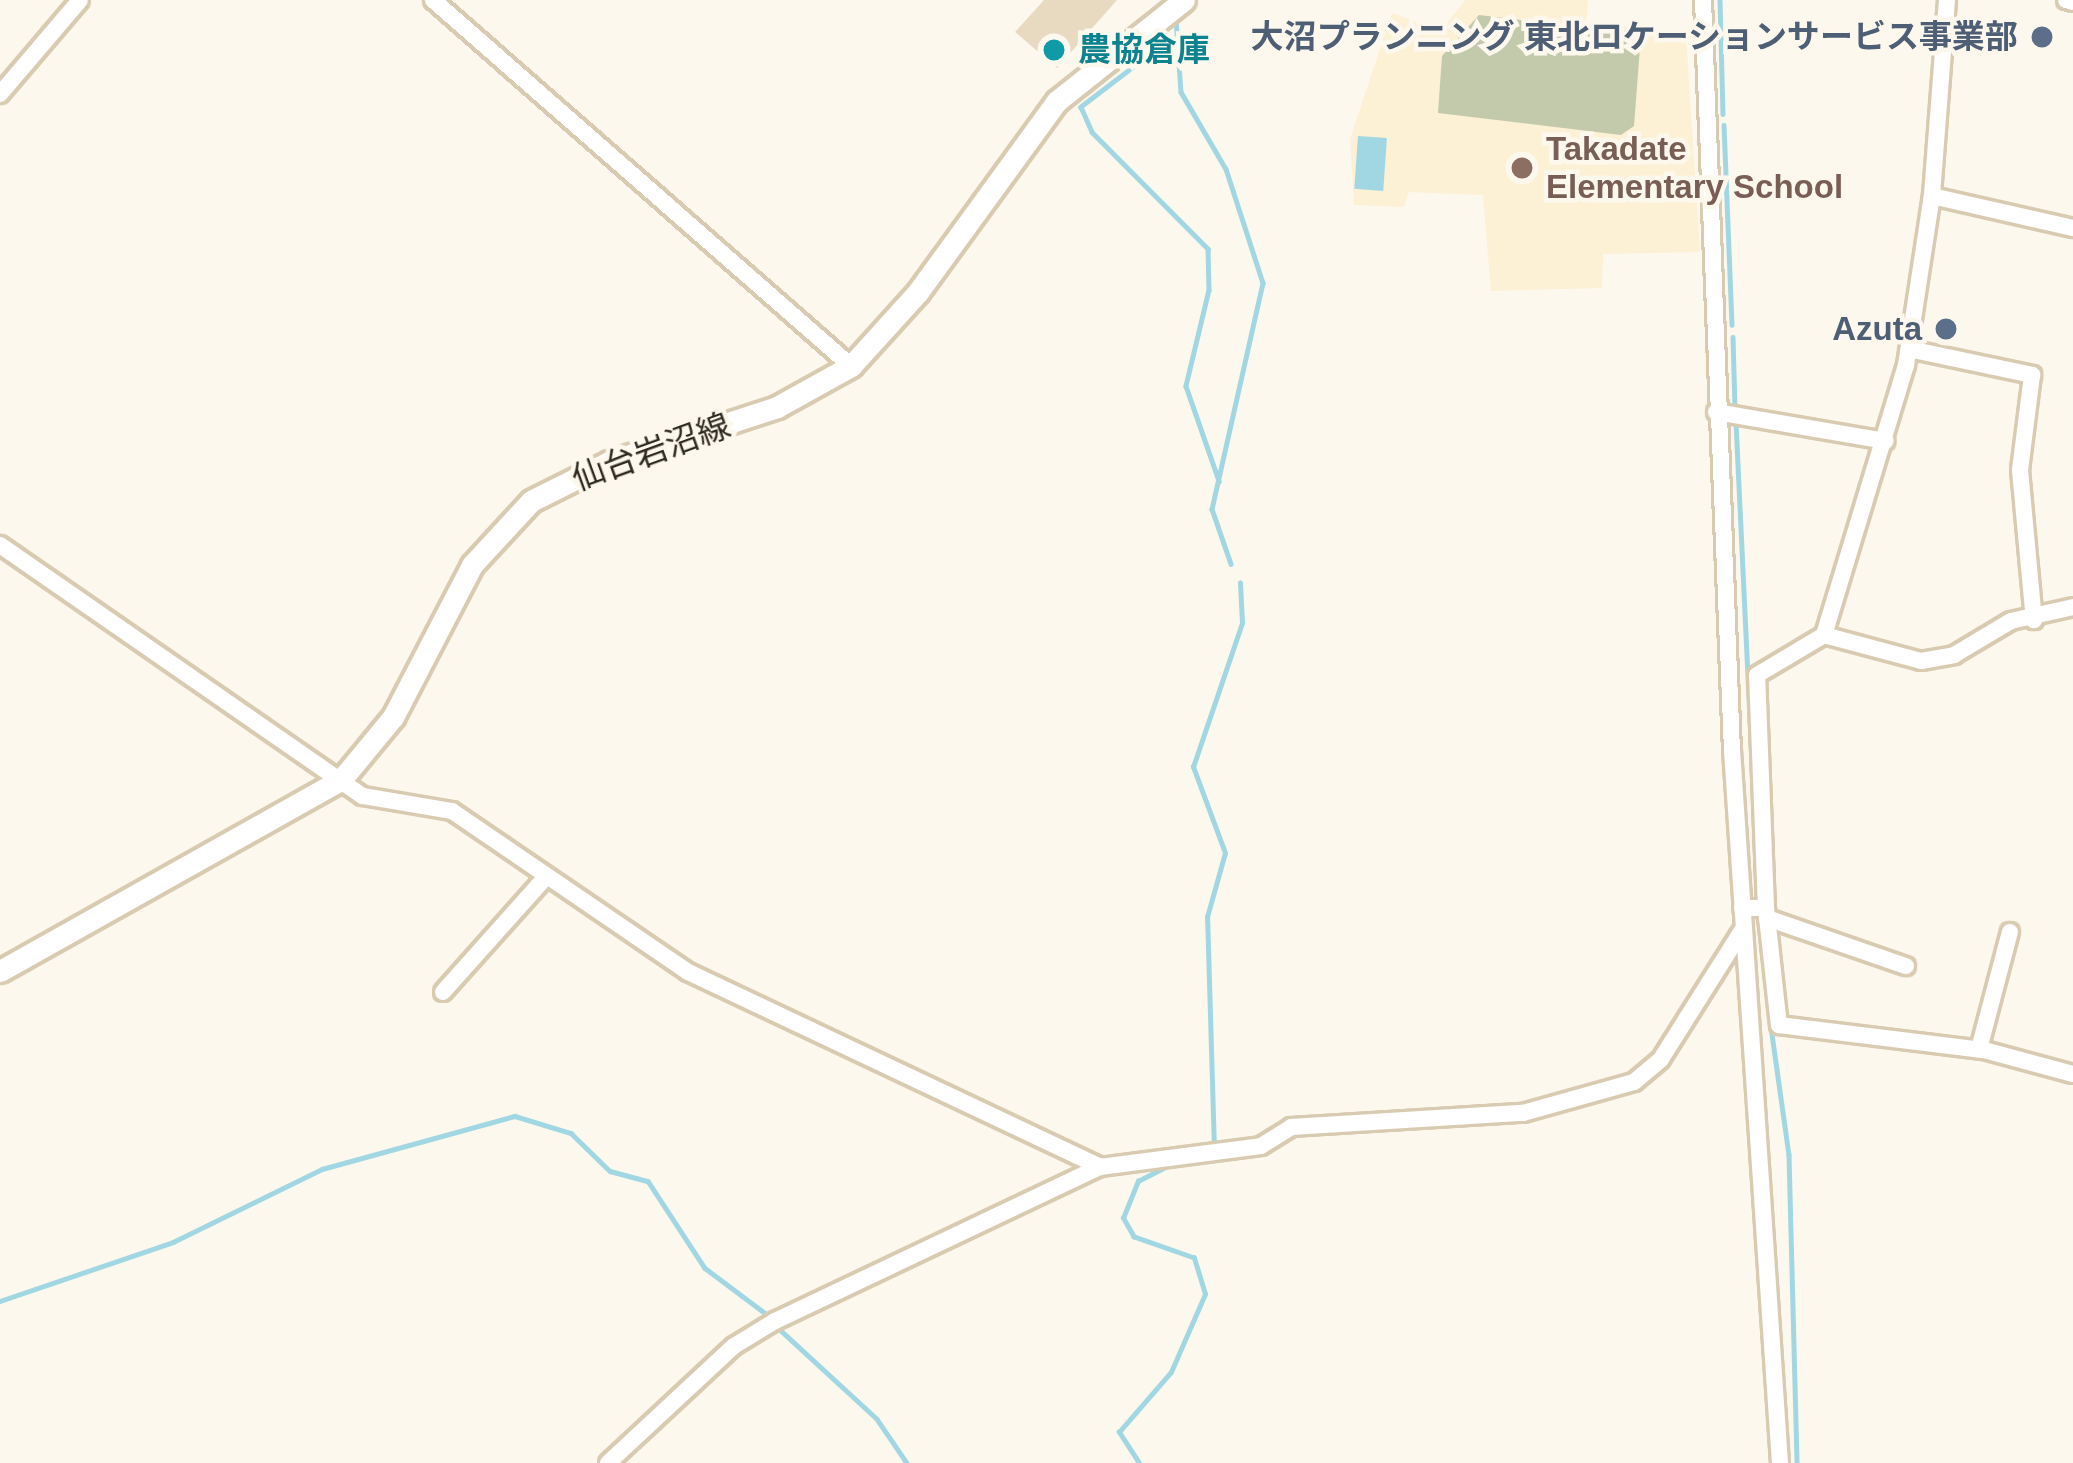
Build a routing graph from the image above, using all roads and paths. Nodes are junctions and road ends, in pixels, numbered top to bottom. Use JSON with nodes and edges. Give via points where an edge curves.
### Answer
{"nodes":[{"id":1,"x":80,"y":0,"type":"edge"},
{"id":2,"x":433,"y":0,"type":"edge"},
{"id":3,"x":1703,"y":0,"type":"edge"},
{"id":4,"x":1947,"y":0,"type":"edge"},
{"id":5,"x":1183,"y":1,"type":"edge"},
{"id":6,"x":0,"y":94,"type":"edge"},
{"id":7,"x":1932,"y":196,"type":"junction"},
{"id":8,"x":2073,"y":228,"type":"edge"},
{"id":9,"x":1909,"y":349,"type":"junction"},
{"id":10,"x":851,"y":366,"type":"junction"},
{"id":11,"x":1716,"y":412,"type":"junction"},
{"id":12,"x":1886,"y":441,"type":"junction"},
{"id":13,"x":0,"y":545,"type":"edge"},
{"id":14,"x":2073,"y":607,"type":"edge"},
{"id":15,"x":2034,"y":620,"type":"junction"},
{"id":16,"x":1824,"y":635,"type":"junction"},
{"id":17,"x":341,"y":780,"type":"junction"},
{"id":18,"x":546,"y":877,"type":"junction"},
{"id":19,"x":1758,"y":910,"type":"junction"},
{"id":20,"x":1743,"y":929,"type":"junction"},
{"id":21,"x":2010,"y":932,"type":"dead end"},
{"id":22,"x":1906,"y":966,"type":"dead end"},
{"id":23,"x":0,"y":971,"type":"edge"},
{"id":24,"x":443,"y":992,"type":"dead end"},
{"id":25,"x":1980,"y":1043,"type":"junction"},
{"id":26,"x":2073,"y":1073,"type":"edge"},
{"id":27,"x":1100,"y":1167,"type":"junction"},
{"id":28,"x":608,"y":1463,"type":"edge"},
{"id":29,"x":1780,"y":1463,"type":"edge"}],
"edges":[{"from":1,"to":6,"type":"street"},
{"from":2,"to":10,"type":"street"},
{"from":3,"to":11,"type":"street"},
{"from":4,"to":7,"type":"street"},
{"from":5,"to":10,"type":"main road","name":"仙台岩沼線","via":[[1057,101],[918,292]]},
{"from":7,"to":8,"type":"street"},
{"from":7,"to":9,"type":"street"},
{"from":9,"to":12,"type":"street"},
{"from":9,"to":15,"type":"street","via":[[2032,375],[2020,470]]},
{"from":10,"to":17,"type":"main road","name":"仙台岩沼線","via":[[777,407],[609,462],[531,501],[472,566],[393,717]]},
{"from":11,"to":12,"type":"street"},
{"from":11,"to":19,"type":"street"},
{"from":12,"to":16,"type":"street"},
{"from":13,"to":17,"type":"street"},
{"from":14,"to":15,"type":"street"},
{"from":15,"to":16,"type":"street","via":[[1922,661]]},
{"from":16,"to":19,"type":"street","via":[[1757,675]]},
{"from":17,"to":18,"type":"street","via":[[382,802],[452,811]]},
{"from":17,"to":23,"type":"main road","name":"仙台岩沼線"},
{"from":18,"to":24,"type":"street"},
{"from":18,"to":27,"type":"street","via":[[643,946],[817,1040]]},
{"from":19,"to":20,"type":"street"},
{"from":19,"to":22,"type":"street"},
{"from":19,"to":25,"type":"street","via":[[1789,1027]]},
{"from":20,"to":27,"type":"street","via":[[1661,1059],[1634,1082],[1523,1113],[1284,1137]]},
{"from":20,"to":29,"type":"street"},
{"from":21,"to":25,"type":"street"},
{"from":25,"to":26,"type":"street"},
{"from":27,"to":28,"type":"street","via":[[772,1323]]}]}
